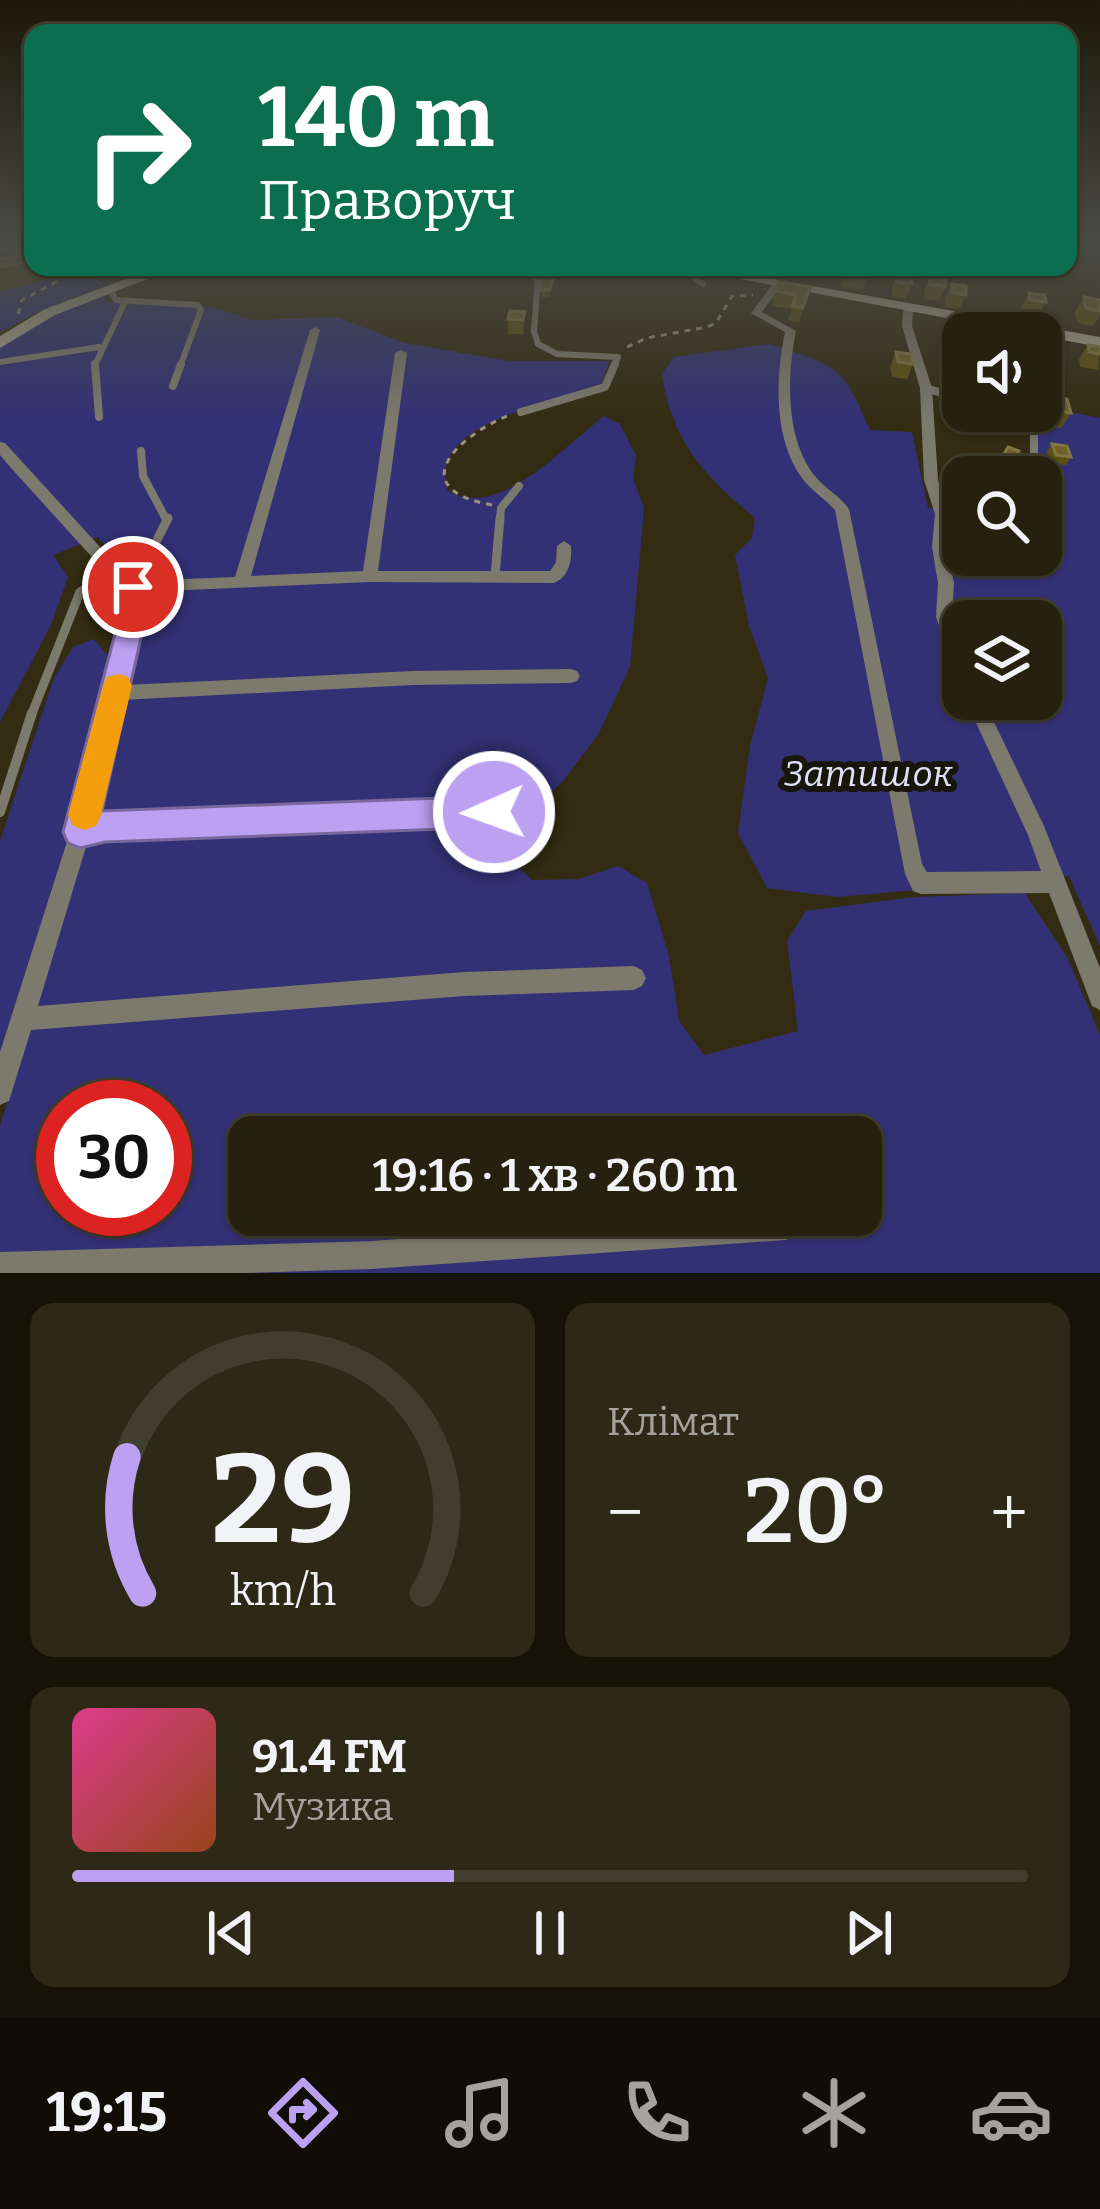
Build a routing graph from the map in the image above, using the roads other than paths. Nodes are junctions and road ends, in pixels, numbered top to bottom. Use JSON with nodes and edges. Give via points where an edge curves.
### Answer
{"nodes":[{"id":1,"x":79,"y":302,"type":"edge"},
{"id":2,"x":125,"y":302,"type":"edge"},
{"id":3,"x":169,"y":302,"type":"edge"},
{"id":4,"x":536,"y":302,"type":"edge"},
{"id":5,"x":763,"y":302,"type":"edge"},
{"id":6,"x":856,"y":302,"type":"edge"},
{"id":7,"x":908,"y":310,"type":"junction"},
{"id":8,"x":315,"y":330,"type":"dead end"},
{"id":9,"x":1100,"y":342,"type":"edge"},
{"id":10,"x":0,"y":343,"type":"edge"},
{"id":11,"x":99,"y":347,"type":"junction"},
{"id":12,"x":401,"y":353,"type":"dead end"},
{"id":13,"x":0,"y":362,"type":"edge"},
{"id":14,"x":173,"y":386,"type":"dead end"},
{"id":15,"x":926,"y":388,"type":"junction"},
{"id":16,"x":942,"y":393,"type":"edge"},
{"id":17,"x":520,"y":412,"type":"road end"},
{"id":18,"x":98,"y":418,"type":"dead end"},
{"id":19,"x":0,"y":446,"type":"edge"},
{"id":20,"x":142,"y":451,"type":"dead end"},
{"id":21,"x":519,"y":486,"type":"dead end"},
{"id":22,"x":942,"y":514,"type":"joint"},
{"id":23,"x":564,"y":546,"type":"dead end"},
{"id":24,"x":942,"y":562,"type":"edge"},
{"id":25,"x":114,"y":573,"type":"junction"},
{"id":26,"x":495,"y":575,"type":"junction"},
{"id":27,"x":370,"y":577,"type":"junction"},
{"id":28,"x":242,"y":580,"type":"junction"},
{"id":29,"x":133,"y":587,"type":"junction"},
{"id":30,"x":571,"y":676,"type":"dead end"},
{"id":31,"x":116,"y":693,"type":"junction"},
{"id":32,"x":983,"y":720,"type":"edge"},
{"id":33,"x":0,"y":812,"type":"edge"},
{"id":34,"x":494,"y":812,"type":"dead end"},
{"id":35,"x":80,"y":832,"type":"junction"},
{"id":36,"x":1055,"y":882,"type":"junction"},
{"id":37,"x":634,"y":978,"type":"dead end"},
{"id":38,"x":1100,"y":998,"type":"edge"},
{"id":39,"x":22,"y":1019,"type":"junction"},
{"id":40,"x":0,"y":1092,"type":"edge"},
{"id":41,"x":643,"y":1236,"type":"edge"},
{"id":42,"x":0,"y":1266,"type":"edge"}],
"edges":[{"from":1,"to":10,"type":"street"},
{"from":2,"to":11,"type":"lane"},
{"from":3,"to":14,"type":"lane","via":[[201,310]]},
{"from":4,"to":17,"type":"lane","via":[[538,349],[618,357],[605,387]]},
{"from":5,"to":36,"type":"street","via":[[756,313],[791,331],[785,376],[794,444],[812,483],[842,509],[921,883]]},
{"from":6,"to":7,"type":"street"},
{"from":7,"to":9,"type":"street"},
{"from":7,"to":15,"type":"street"},
{"from":8,"to":28,"type":"street"},
{"from":11,"to":13,"type":"lane"},
{"from":11,"to":18,"type":"lane"},
{"from":12,"to":27,"type":"street"},
{"from":15,"to":16,"type":"lane"},
{"from":15,"to":22,"type":"street","via":[[931,480]]},
{"from":19,"to":25,"type":"street"},
{"from":20,"to":25,"type":"lane","via":[[143,476],[167,525],[151,552]]},
{"from":21,"to":26,"type":"lane","via":[[501,508]]},
{"from":22,"to":24,"type":"street"},
{"from":23,"to":26,"type":"street","via":[[554,577]]},
{"from":25,"to":29,"type":"street"},
{"from":25,"to":33,"type":"lane","via":[[74,604]]},
{"from":26,"to":27,"type":"street"},
{"from":27,"to":28,"type":"street"},
{"from":28,"to":29,"type":"street"},
{"from":29,"to":31,"type":"street"},
{"from":30,"to":31,"type":"street"},
{"from":31,"to":35,"type":"street"},
{"from":32,"to":36,"type":"street"},
{"from":34,"to":35,"type":"street"},
{"from":35,"to":39,"type":"street"},
{"from":36,"to":38,"type":"street"},
{"from":37,"to":39,"type":"street"},
{"from":39,"to":40,"type":"street"},
{"from":41,"to":42,"type":"street","via":[[370,1255]]}]}
